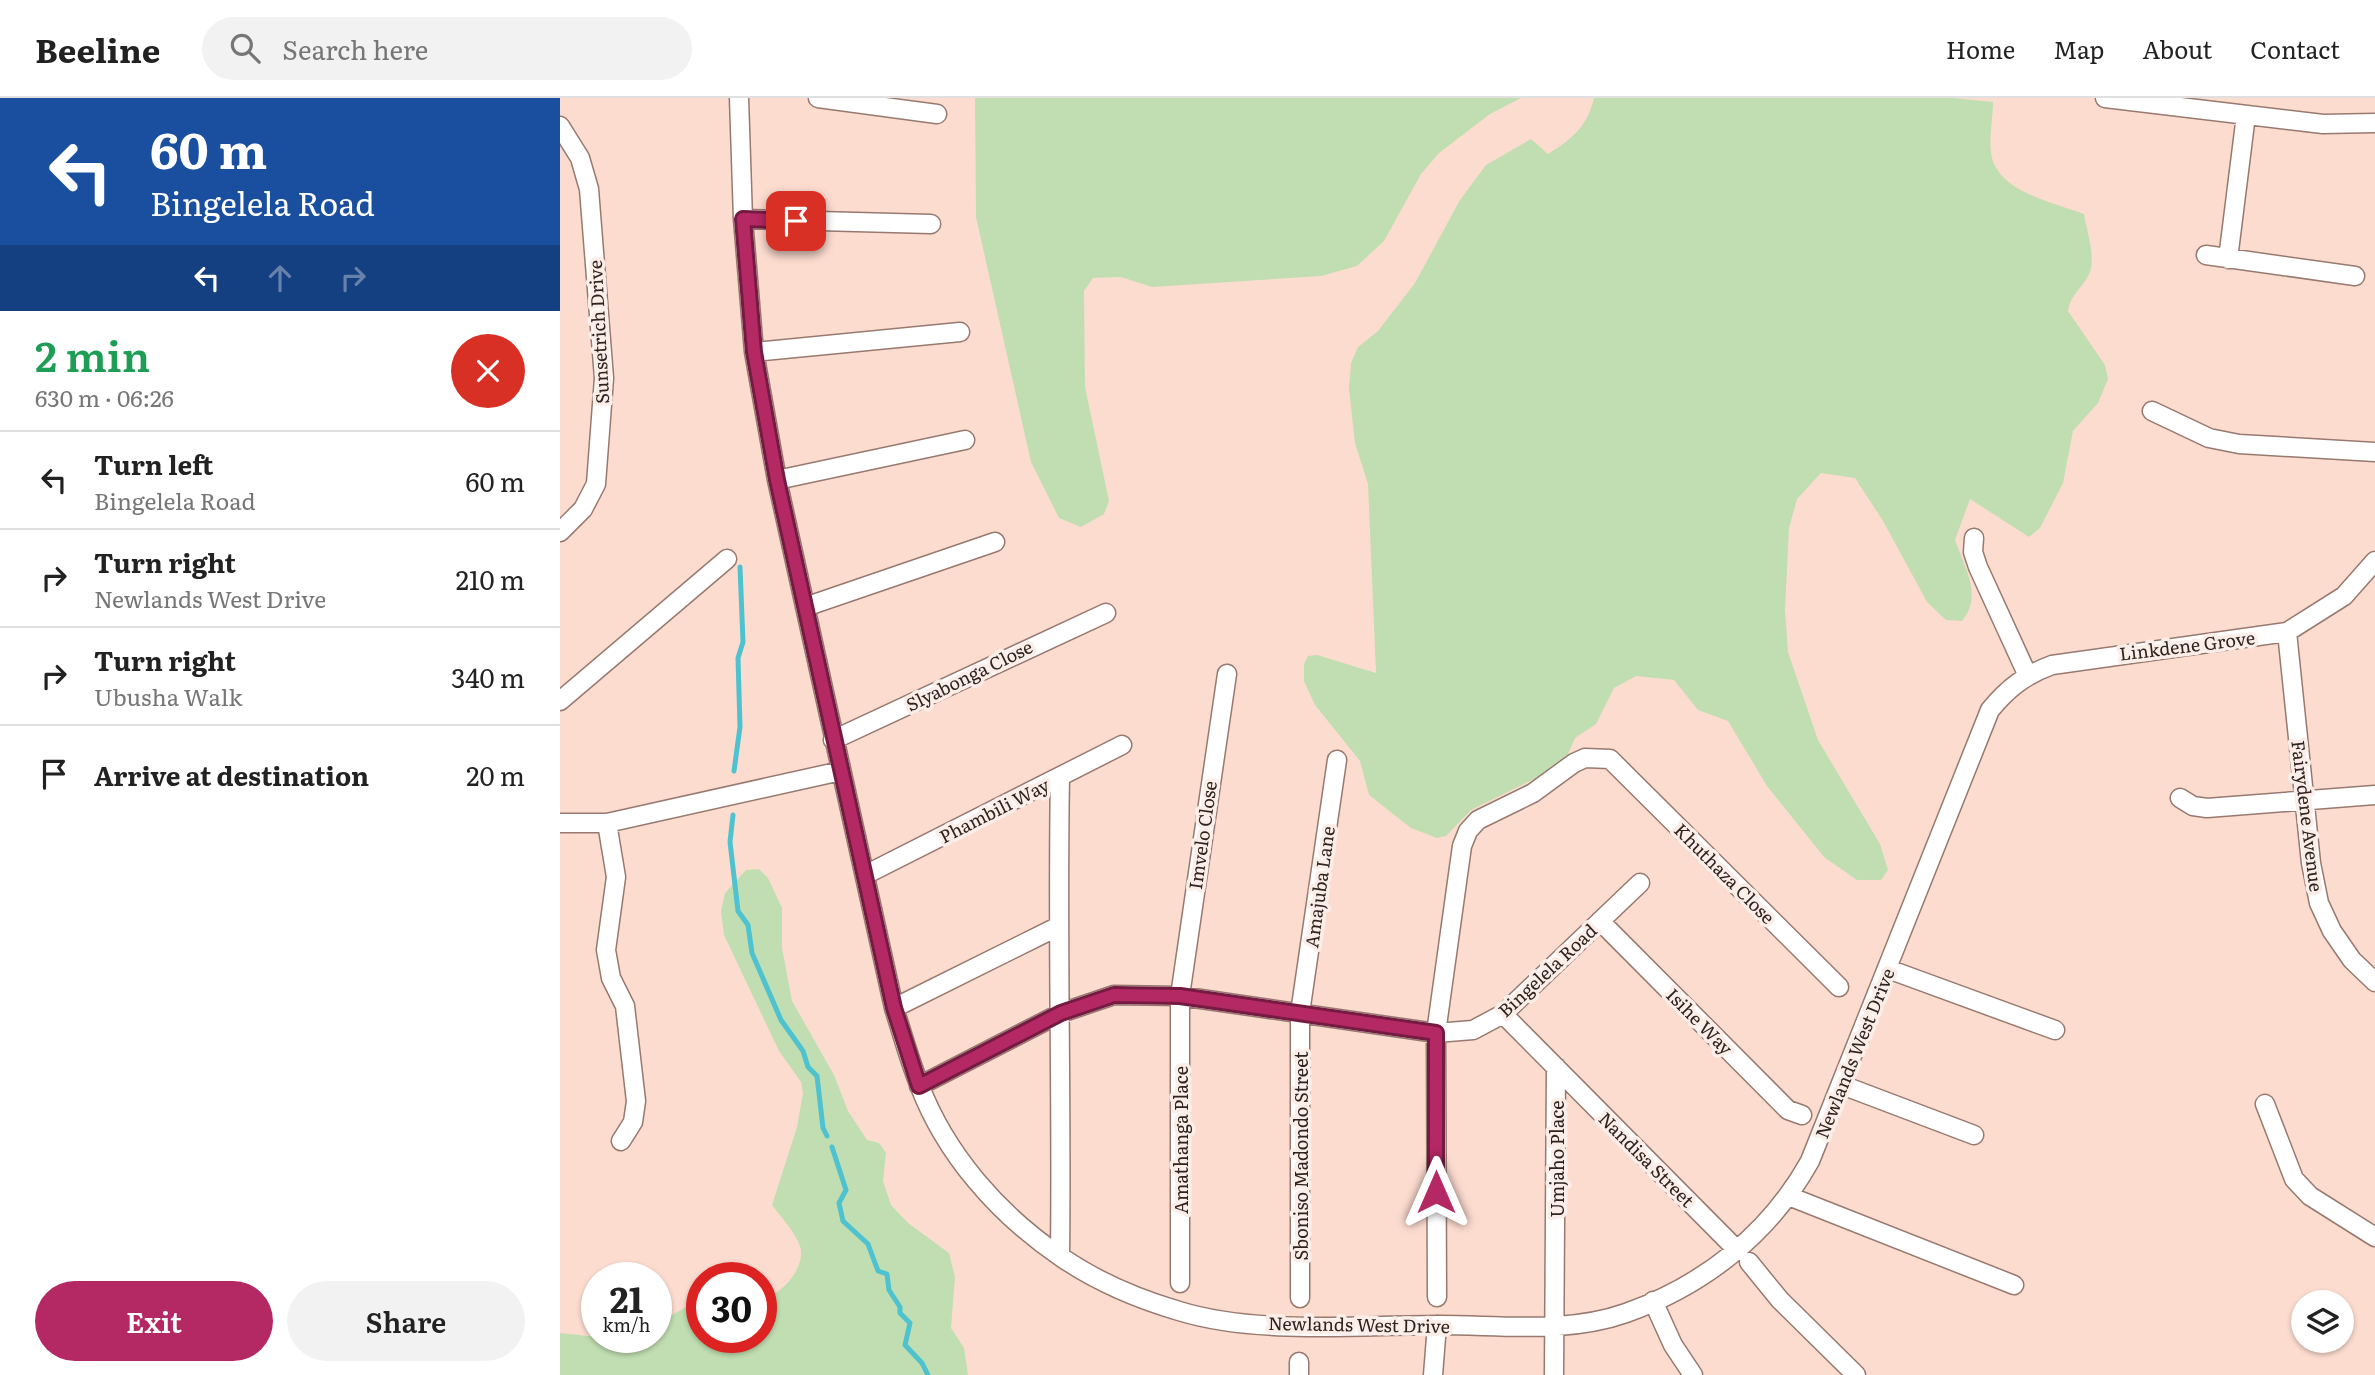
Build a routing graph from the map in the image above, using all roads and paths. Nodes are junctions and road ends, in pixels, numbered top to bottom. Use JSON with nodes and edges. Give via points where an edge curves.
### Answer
{"nodes":[{"id":1,"x":738,"y":98,"type":"edge"},
{"id":2,"x":818,"y":98,"type":"edge"},
{"id":3,"x":2105,"y":98,"type":"edge"},
{"id":4,"x":937,"y":114,"type":"dead end"},
{"id":5,"x":2246,"y":115,"type":"junction"},
{"id":6,"x":2375,"y":123,"type":"edge"},
{"id":7,"x":560,"y":126,"type":"edge"},
{"id":8,"x":743,"y":219,"type":"junction"},
{"id":9,"x":930,"y":225,"type":"dead end"},
{"id":10,"x":2206,"y":255,"type":"dead end"},
{"id":11,"x":2228,"y":259,"type":"junction"},
{"id":12,"x":2355,"y":276,"type":"dead end"},
{"id":13,"x":960,"y":331,"type":"dead end"},
{"id":14,"x":754,"y":352,"type":"junction"},
{"id":15,"x":2152,"y":411,"type":"dead end"},
{"id":16,"x":965,"y":440,"type":"dead end"},
{"id":17,"x":2375,"y":452,"type":"edge"},
{"id":18,"x":777,"y":480,"type":"junction"},
{"id":19,"x":560,"y":532,"type":"edge"},
{"id":20,"x":1974,"y":538,"type":"dead end"},
{"id":21,"x":995,"y":542,"type":"dead end"},
{"id":22,"x":727,"y":559,"type":"dead end"},
{"id":23,"x":2375,"y":561,"type":"edge"},
{"id":24,"x":805,"y":607,"type":"junction"},
{"id":25,"x":1106,"y":612,"type":"dead end"},
{"id":26,"x":2287,"y":632,"type":"junction"},
{"id":27,"x":1227,"y":674,"type":"dead end"},
{"id":28,"x":2027,"y":674,"type":"junction"},
{"id":29,"x":560,"y":701,"type":"edge"},
{"id":30,"x":1990,"y":710,"type":"joint"},
{"id":31,"x":833,"y":740,"type":"junction"},
{"id":32,"x":1122,"y":746,"type":"dead end"},
{"id":33,"x":1337,"y":760,"type":"dead end"},
{"id":34,"x":841,"y":771,"type":"junction"},
{"id":35,"x":1060,"y":777,"type":"junction"},
{"id":36,"x":2375,"y":795,"type":"edge"},
{"id":37,"x":2180,"y":798,"type":"dead end"},
{"id":38,"x":2304,"y":800,"type":"junction"},
{"id":39,"x":560,"y":823,"type":"edge"},
{"id":40,"x":607,"y":823,"type":"junction"},
{"id":41,"x":867,"y":874,"type":"junction"},
{"id":42,"x":1640,"y":883,"type":"dead end"},
{"id":43,"x":1600,"y":921,"type":"junction"},
{"id":44,"x":1057,"y":927,"type":"junction"},
{"id":45,"x":1888,"y":969,"type":"junction"},
{"id":46,"x":2375,"y":982,"type":"edge"},
{"id":47,"x":1839,"y":987,"type":"dead end"},
{"id":48,"x":1180,"y":996,"type":"junction"},
{"id":49,"x":894,"y":1008,"type":"junction"},
{"id":50,"x":1061,"y":1013,"type":"junction"},
{"id":51,"x":1300,"y":1013,"type":"junction"},
{"id":52,"x":1503,"y":1014,"type":"junction"},
{"id":53,"x":2055,"y":1030,"type":"dead end"},
{"id":54,"x":1436,"y":1033,"type":"junction"},
{"id":55,"x":1556,"y":1067,"type":"junction"},
{"id":56,"x":1842,"y":1085,"type":"junction"},
{"id":57,"x":919,"y":1086,"type":"junction"},
{"id":58,"x":2265,"y":1104,"type":"dead end"},
{"id":59,"x":1802,"y":1115,"type":"dead end"},
{"id":60,"x":1974,"y":1135,"type":"dead end"},
{"id":61,"x":621,"y":1141,"type":"dead end"},
{"id":62,"x":1791,"y":1197,"type":"junction"},
{"id":63,"x":2375,"y":1237,"type":"edge"},
{"id":64,"x":1060,"y":1256,"type":"junction"},
{"id":65,"x":1744,"y":1257,"type":"junction"},
{"id":66,"x":1180,"y":1283,"type":"dead end"},
{"id":67,"x":2014,"y":1285,"type":"dead end"},
{"id":68,"x":1437,"y":1297,"type":"dead end"},
{"id":69,"x":1300,"y":1298,"type":"dead end"},
{"id":70,"x":1653,"y":1301,"type":"junction"},
{"id":71,"x":1437,"y":1325,"type":"junction"},
{"id":72,"x":1556,"y":1327,"type":"junction"},
{"id":73,"x":1433,"y":1375,"type":"edge"},
{"id":74,"x":1554,"y":1375,"type":"edge"},
{"id":75,"x":1693,"y":1375,"type":"edge"},
{"id":76,"x":1856,"y":1375,"type":"edge"}],
"edges":[{"from":1,"to":8,"type":"street","name":"Newlands West Drive"},
{"from":2,"to":4,"type":"street"},
{"from":3,"to":5,"type":"street"},
{"from":5,"to":6,"type":"street","via":[[2323,124]]},
{"from":5,"to":11,"type":"street"},
{"from":7,"to":19,"type":"street","name":"Sunsetrich Drive","via":[[580,159],[589,189],[604,378],[596,484],[583,509]]},
{"from":8,"to":9,"type":"street"},
{"from":8,"to":14,"type":"street","name":"Newlands West Drive"},
{"from":10,"to":11,"type":"street"},
{"from":11,"to":12,"type":"street"},
{"from":13,"to":14,"type":"street"},
{"from":14,"to":18,"type":"street","name":"Newlands West Drive"},
{"from":15,"to":17,"type":"street","via":[[2208,438],[2239,444]]},
{"from":16,"to":18,"type":"street"},
{"from":18,"to":24,"type":"street","name":"Newlands West Drive"},
{"from":20,"to":28,"type":"street","via":[[1978,567]]},
{"from":21,"to":24,"type":"street"},
{"from":22,"to":29,"type":"street"},
{"from":23,"to":26,"type":"street","name":"Linkdene Grove","via":[[2344,596]]},
{"from":24,"to":31,"type":"street","name":"Newlands West Drive"},
{"from":25,"to":31,"type":"street","name":"Slyabonga Close"},
{"from":26,"to":28,"type":"street","name":"Linkdene Grove","via":[[2077,659]]},
{"from":26,"to":38,"type":"street","name":"Fairydene Avenue"},
{"from":27,"to":48,"type":"street","name":"Imvelo Close"},
{"from":28,"to":30,"type":"street","name":"Linkdene Grove"},
{"from":30,"to":45,"type":"street","name":"Newlands West Drive"},
{"from":31,"to":34,"type":"street","name":"Newlands West Drive"},
{"from":32,"to":35,"type":"street","name":"Phambili Way"},
{"from":33,"to":51,"type":"street","name":"Amajuba Lane"},
{"from":34,"to":40,"type":"street"},
{"from":34,"to":41,"type":"street","name":"Newlands West Drive"},
{"from":35,"to":41,"type":"street","name":"Phambili Way"},
{"from":35,"to":44,"type":"street"},
{"from":36,"to":38,"type":"street"},
{"from":37,"to":38,"type":"street","via":[[2207,808]]},
{"from":38,"to":46,"type":"street","name":"Fairydene Avenue","via":[[2319,903],[2339,941]]},
{"from":39,"to":40,"type":"street"},
{"from":40,"to":61,"type":"street","via":[[616,877],[606,950],[611,978],[625,1006],[636,1101],[633,1122]]},
{"from":41,"to":49,"type":"street","name":"Newlands West Drive"},
{"from":42,"to":43,"type":"street","name":"Bingelela Road"},
{"from":43,"to":52,"type":"street","name":"Bingelela Road"},
{"from":43,"to":59,"type":"street","name":"Isihe Way","via":[[1788,1110]]},
{"from":44,"to":49,"type":"street"},
{"from":44,"to":50,"type":"street"},
{"from":45,"to":53,"type":"street"},
{"from":45,"to":56,"type":"street","name":"Newlands West Drive"},
{"from":47,"to":54,"type":"street","name":"Khuthaza Close","via":[[1610,759],[1586,758],[1533,793],[1478,820],[1464,838]]},
{"from":48,"to":50,"type":"street","name":"Bingelela Road","via":[[1114,995]]},
{"from":48,"to":51,"type":"street","name":"Bingelela Road"},
{"from":48,"to":66,"type":"street","name":"Amathanga Place"},
{"from":49,"to":57,"type":"street","name":"Newlands West Drive"},
{"from":50,"to":57,"type":"street","name":"Bingelela Road"},
{"from":50,"to":64,"type":"street"},
{"from":51,"to":54,"type":"street","name":"Bingelela Road"},
{"from":51,"to":69,"type":"street","name":"Sboniso Madondo Street"},
{"from":52,"to":54,"type":"street","name":"Bingelela Road","via":[[1473,1030]]},
{"from":52,"to":55,"type":"street"},
{"from":54,"to":68,"type":"street"},
{"from":55,"to":65,"type":"street","name":"Nandisa Street"},
{"from":55,"to":72,"type":"street","name":"Umjaho Place"},
{"from":56,"to":60,"type":"street"},
{"from":56,"to":62,"type":"street","name":"Newlands West Drive"},
{"from":57,"to":64,"type":"street","name":"Newlands West Drive","via":[[958,1158],[1010,1219]]},
{"from":58,"to":63,"type":"street","via":[[2294,1180],[2337,1215]]},
{"from":62,"to":65,"type":"street","name":"Newlands West Drive"},
{"from":62,"to":67,"type":"street"},
{"from":64,"to":71,"type":"street","name":"Newlands West Drive","via":[[1116,1287],[1180,1312],[1212,1318],[1300,1326]]},
{"from":65,"to":70,"type":"street","name":"Newlands West Drive"},
{"from":65,"to":76,"type":"street","name":"Nandisa Street"},
{"from":70,"to":72,"type":"street","name":"Newlands West Drive","via":[[1624,1314]]},
{"from":70,"to":75,"type":"street"},
{"from":71,"to":72,"type":"street","name":"Newlands West Drive"},
{"from":71,"to":73,"type":"street"},
{"from":72,"to":74,"type":"street","name":"Umjaho Place"}]}
